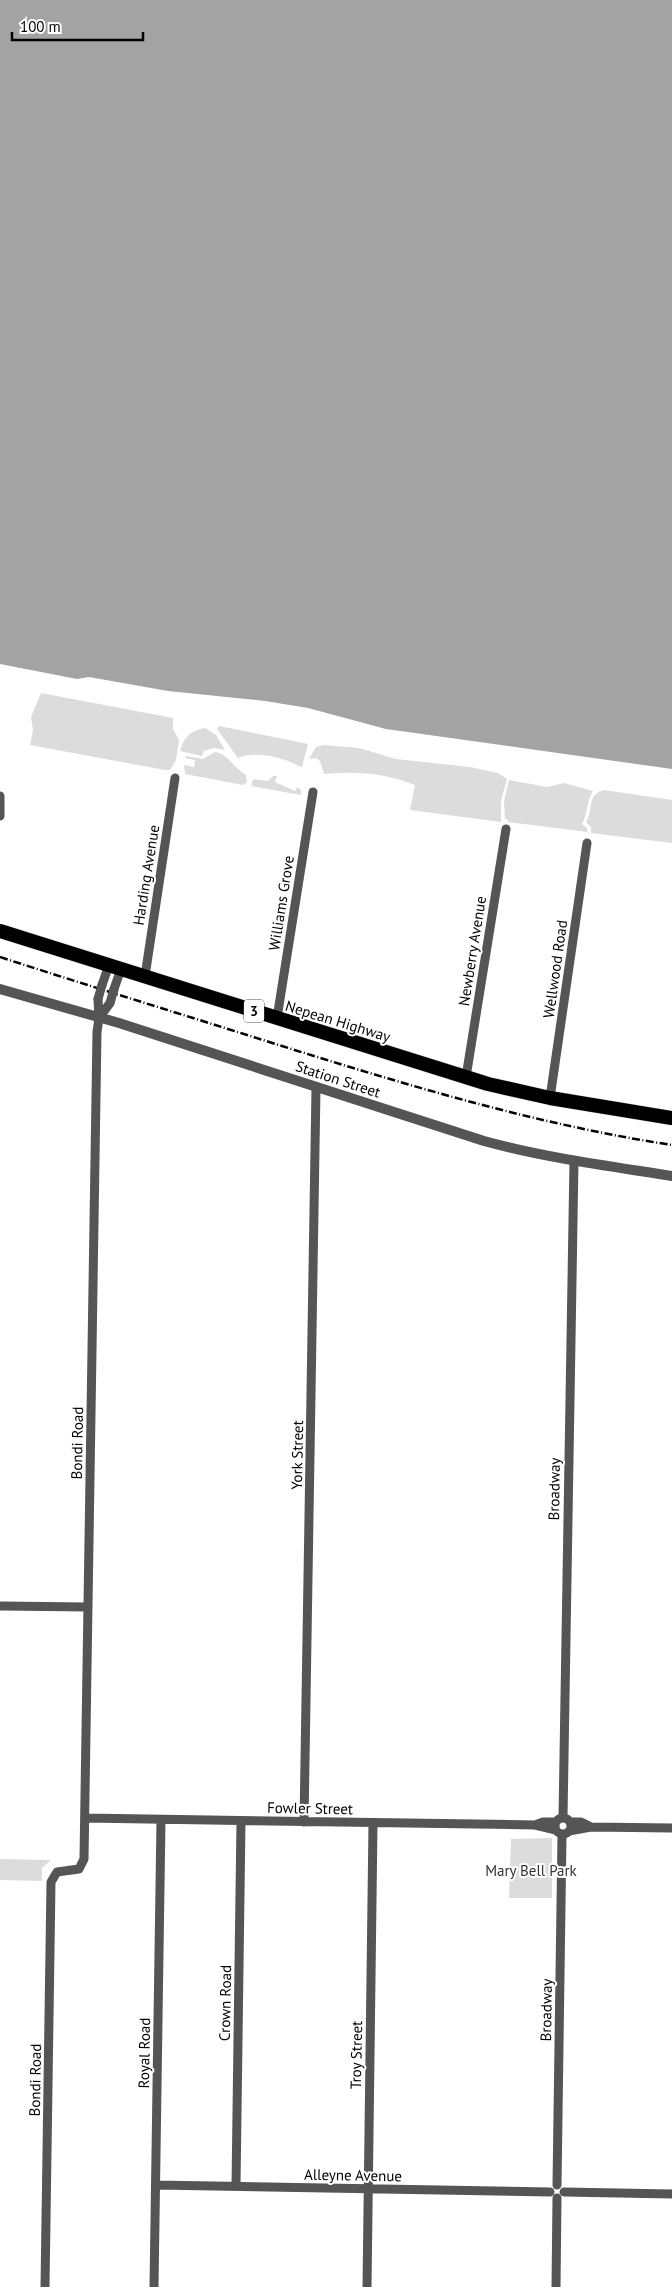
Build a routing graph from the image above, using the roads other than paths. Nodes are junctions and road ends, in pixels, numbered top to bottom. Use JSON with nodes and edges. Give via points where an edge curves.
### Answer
{"nodes":[{"id":1,"x":174,"y":778,"type":"dead end"},
{"id":2,"x":313,"y":792,"type":"dead end"},
{"id":3,"x":0,"y":796,"type":"edge"},
{"id":4,"x":0,"y":816,"type":"edge"},
{"id":5,"x":506,"y":829,"type":"dead end"},
{"id":6,"x":587,"y":843,"type":"dead end"},
{"id":7,"x":0,"y":931,"type":"edge"},
{"id":8,"x":115,"y":967,"type":"junction"},
{"id":9,"x":145,"y":976,"type":"junction"},
{"id":10,"x":0,"y":989,"type":"edge"},
{"id":11,"x":99,"y":1018,"type":"junction"},
{"id":12,"x":277,"y":1018,"type":"junction"},
{"id":13,"x":466,"y":1077,"type":"junction"},
{"id":14,"x":316,"y":1088,"type":"junction"},
{"id":15,"x":550,"y":1098,"type":"junction"},
{"id":16,"x":672,"y":1118,"type":"edge"},
{"id":17,"x":574,"y":1161,"type":"junction"},
{"id":18,"x":672,"y":1176,"type":"edge"},
{"id":19,"x":0,"y":1606,"type":"edge"},
{"id":20,"x":88,"y":1607,"type":"junction"},
{"id":21,"x":85,"y":1818,"type":"junction"},
{"id":22,"x":161,"y":1820,"type":"junction"},
{"id":23,"x":241,"y":1821,"type":"junction"},
{"id":24,"x":304,"y":1822,"type":"junction"},
{"id":25,"x":373,"y":1823,"type":"junction"},
{"id":26,"x":563,"y":1826,"type":"junction"},
{"id":27,"x":672,"y":1828,"type":"edge"},
{"id":28,"x":156,"y":2184,"type":"junction"},
{"id":29,"x":236,"y":2186,"type":"junction"},
{"id":30,"x":368,"y":2189,"type":"junction"},
{"id":31,"x":557,"y":2192,"type":"junction"},
{"id":32,"x":672,"y":2194,"type":"edge"},
{"id":33,"x":45,"y":2287,"type":"edge"},
{"id":34,"x":154,"y":2287,"type":"edge"},
{"id":35,"x":367,"y":2287,"type":"edge"},
{"id":36,"x":556,"y":2287,"type":"edge"}],
"edges":[{"from":1,"to":9,"type":"street","name":"Harding Avenue"},
{"from":2,"to":12,"type":"street","name":"Williams Grove"},
{"from":3,"to":4,"type":"street"},
{"from":5,"to":13,"type":"street","name":"Newberry Avenue"},
{"from":6,"to":15,"type":"street","name":"Wellwood Road"},
{"from":7,"to":8,"type":"highway","name":"Nepean Highway","number":"3"},
{"from":8,"to":9,"type":"highway","name":"Nepean Highway","number":"3"},
{"from":8,"to":11,"type":"street","bridge":true,"via":[[110,1003]]},
{"from":8,"to":11,"type":"street","name":"Bondi Road","bridge":true,"via":[[102,985],[98,999]]},
{"from":9,"to":12,"type":"highway","name":"Nepean Highway","number":"3"},
{"from":10,"to":11,"type":"street","name":"Station Street"},
{"from":11,"to":14,"type":"street","name":"Station Street"},
{"from":11,"to":20,"type":"street","name":"Bondi Road"},
{"from":12,"to":13,"type":"highway","name":"Nepean Highway","number":"3"},
{"from":13,"to":15,"type":"highway","name":"Nepean Highway","number":"3"},
{"from":14,"to":17,"type":"street","name":"Station Street","via":[[484,1141]]},
{"from":14,"to":24,"type":"street","name":"York Street"},
{"from":15,"to":16,"type":"highway","name":"Nepean Highway","number":"3"},
{"from":17,"to":18,"type":"street","name":"Station Street"},
{"from":17,"to":26,"type":"street","name":"Broadway"},
{"from":19,"to":20,"type":"street"},
{"from":20,"to":21,"type":"street","name":"Bondi Road"},
{"from":21,"to":22,"type":"street","name":"Fowler Street"},
{"from":21,"to":33,"type":"street","name":"Bondi Road","via":[[81,1867],[61,1870],[51,1882]]},
{"from":22,"to":23,"type":"street","name":"Fowler Street"},
{"from":22,"to":28,"type":"street","name":"Royal Road"},
{"from":23,"to":24,"type":"street","name":"Fowler Street"},
{"from":23,"to":29,"type":"street","name":"Crown Road"},
{"from":24,"to":25,"type":"street","name":"Fowler Street"},
{"from":25,"to":26,"type":"street","name":"Fowler Street","via":[[535,1825],[543,1822]]},
{"from":25,"to":30,"type":"street","name":"Troy Street"},
{"from":26,"to":27,"type":"street","name":"Fowler Street","via":[[581,1822],[591,1826]]},
{"from":26,"to":31,"type":"street","name":"Broadway"},
{"from":28,"to":29,"type":"street","name":"Alleyne Avenue"},
{"from":28,"to":34,"type":"street","name":"Royal Road"},
{"from":29,"to":30,"type":"street","name":"Alleyne Avenue"},
{"from":30,"to":31,"type":"street","name":"Alleyne Avenue"},
{"from":30,"to":35,"type":"street","name":"Troy Street"},
{"from":31,"to":32,"type":"street","name":"Alleyne Avenue"},
{"from":31,"to":36,"type":"street","name":"Broadway"}]}
